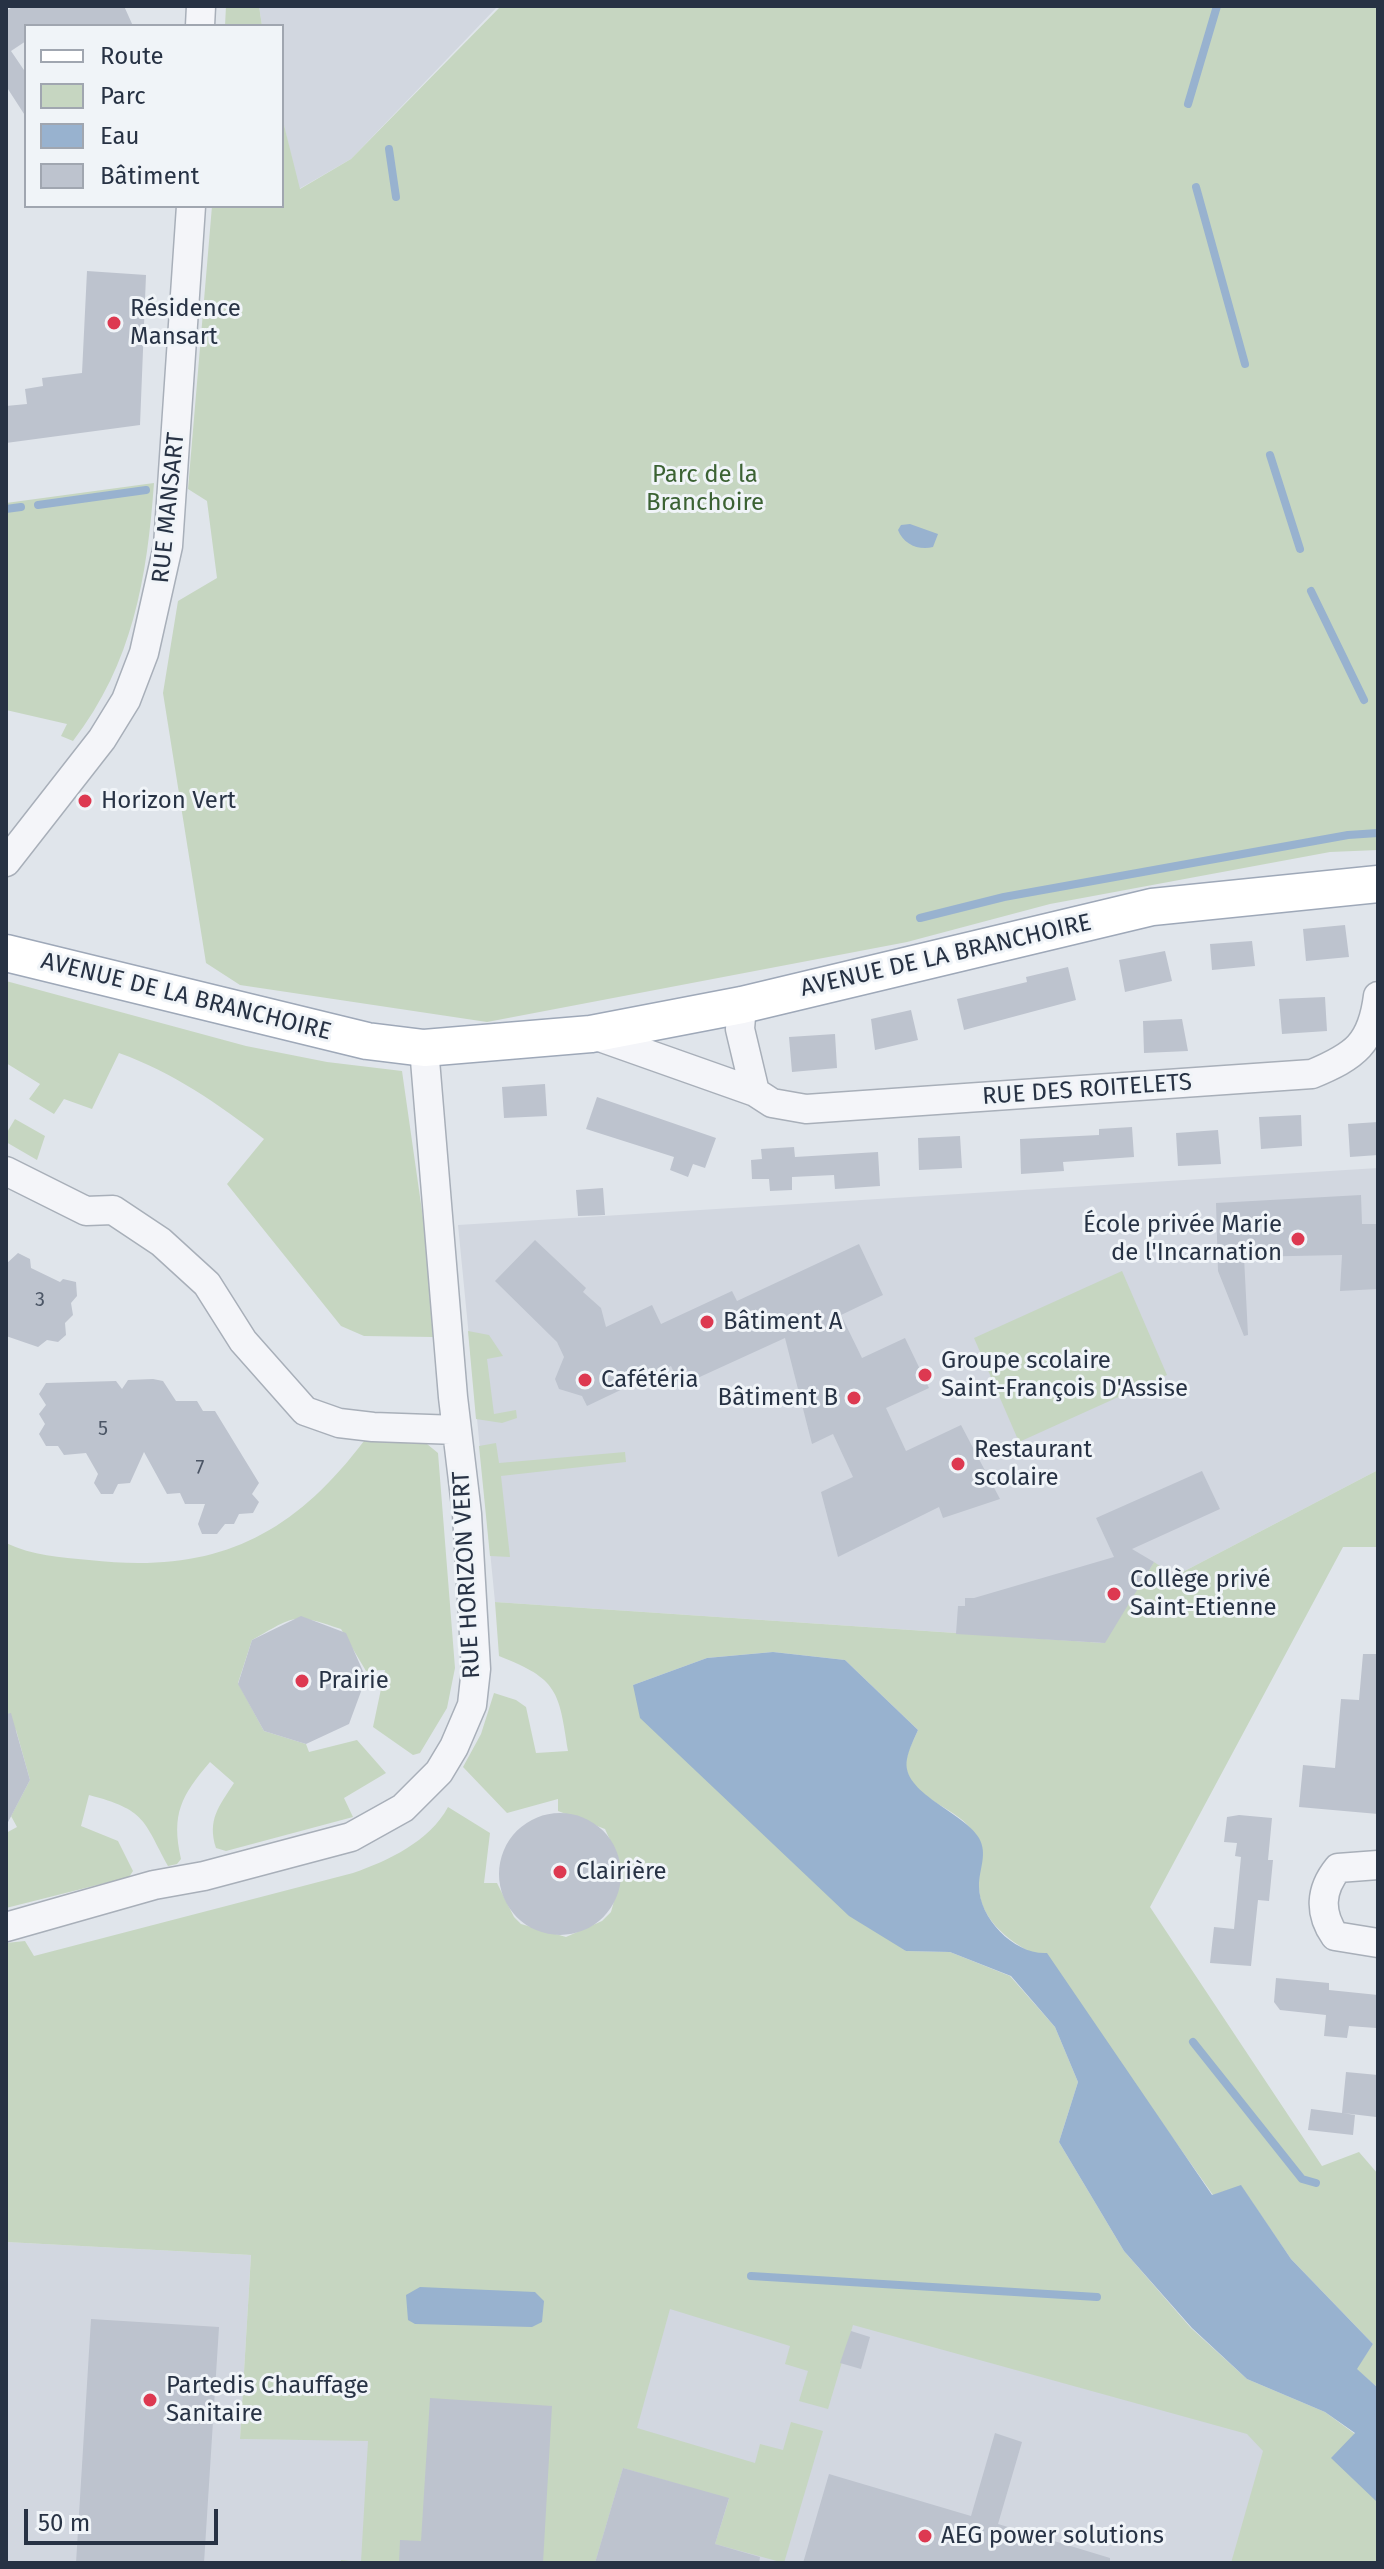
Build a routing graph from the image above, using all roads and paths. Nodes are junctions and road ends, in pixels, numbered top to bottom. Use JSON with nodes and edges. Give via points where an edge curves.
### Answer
{"nodes":[{"id":1,"x":191,"y":208,"type":"edge"},
{"id":2,"x":6,"y":862,"type":"edge"},
{"id":3,"x":1378,"y":884,"type":"edge"},
{"id":4,"x":6,"y":953,"type":"edge"},
{"id":5,"x":1378,"y":996,"type":"edge"},
{"id":6,"x":742,"y":1005,"type":"junction"},
{"id":7,"x":591,"y":1034,"type":"junction"},
{"id":8,"x":424,"y":1048,"type":"junction"},
{"id":9,"x":755,"y":1092,"type":"junction"},
{"id":10,"x":6,"y":1171,"type":"edge"},
{"id":11,"x":457,"y":1430,"type":"junction"},
{"id":12,"x":1378,"y":1865,"type":"edge"},
{"id":13,"x":6,"y":1927,"type":"edge"},
{"id":14,"x":1378,"y":1943,"type":"edge"}],
"edges":[{"from":1,"to":2,"type":"street","name":"RUE MANSART","via":[[170,532],[144,653],[126,700],[102,739]]},
{"from":3,"to":6,"type":"main road","name":"AVENUE DE LA BRANCHOIRE","via":[[1152,907]]},
{"from":4,"to":8,"type":"main road","name":"AVENUE DE LA BRANCHOIRE","via":[[367,1041]]},
{"from":5,"to":9,"type":"street","name":"RUE DES ROITELETS","via":[[1367,1040],[1346,1060],[1312,1074],[806,1109],[772,1103]]},
{"from":6,"to":7,"type":"main road","name":"AVENUE DE LA BRANCHOIRE"},
{"from":6,"to":9,"type":"street","via":[[740,1029]]},
{"from":7,"to":8,"type":"main road","name":"AVENUE DE LA BRANCHOIRE"},
{"from":7,"to":9,"type":"street","name":"RUE DES ROITELETS"},
{"from":8,"to":11,"type":"street","name":"RUE HORIZON VERT"},
{"from":10,"to":11,"type":"street","via":[[86,1211],[113,1210],[161,1242],[207,1284],[243,1341],[305,1411],[339,1423]]},
{"from":11,"to":13,"type":"street","name":"RUE HORIZON VERT","via":[[476,1669],[472,1705],[439,1772],[403,1808],[335,1842]]},
{"from":12,"to":14,"type":"street","via":[[1338,1868],[1323,1899],[1325,1921],[1335,1936]]}]}
